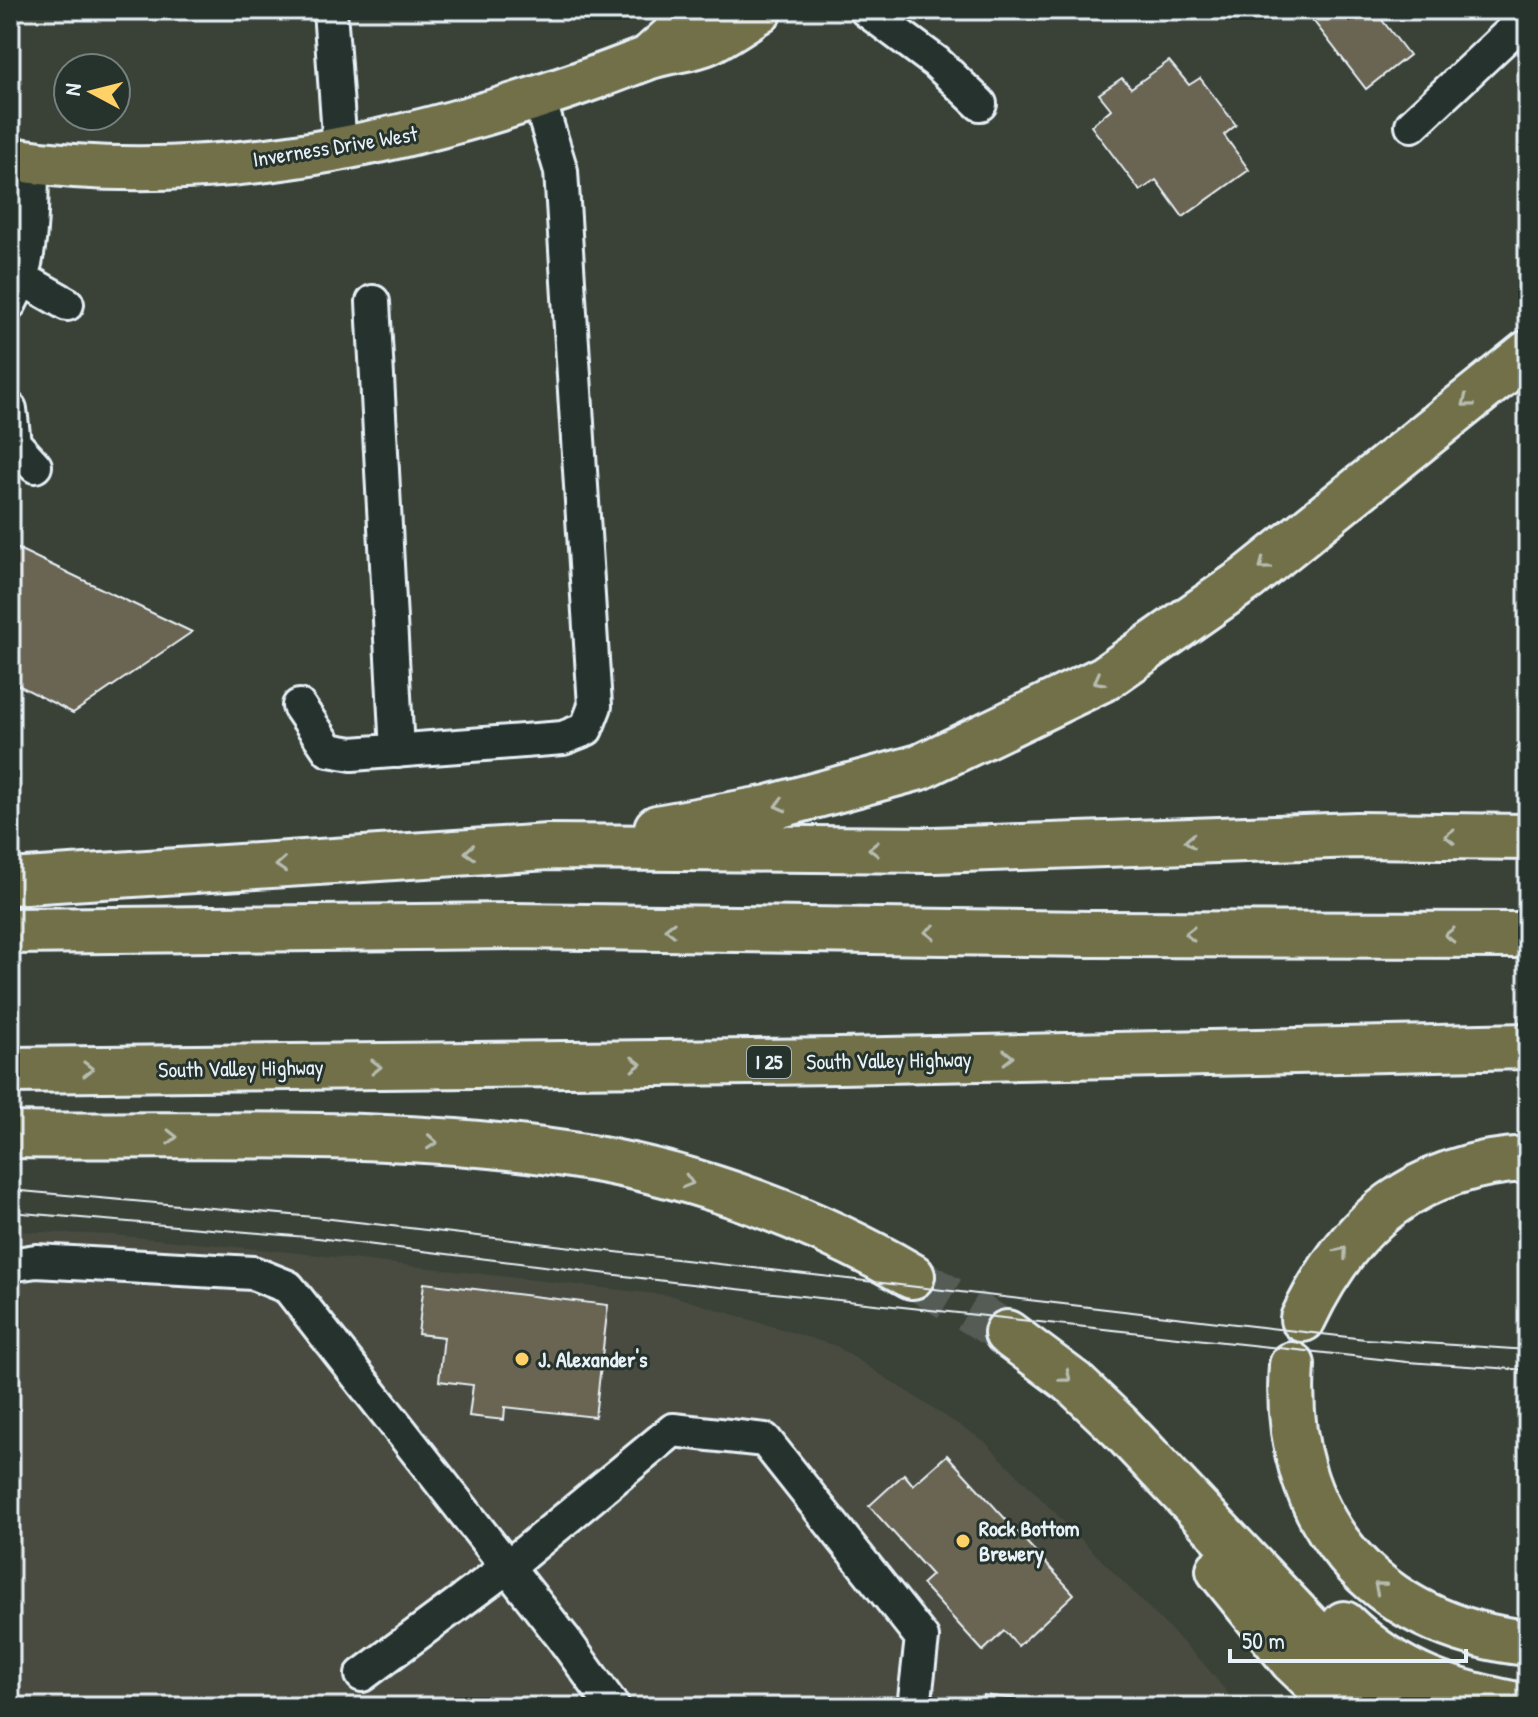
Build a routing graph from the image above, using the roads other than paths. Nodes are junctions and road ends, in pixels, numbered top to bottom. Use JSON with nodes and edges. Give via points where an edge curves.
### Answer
{"nodes":[{"id":1,"x":330,"y":10,"type":"edge"},
{"id":2,"x":701,"y":10,"type":"edge"},
{"id":3,"x":761,"y":10,"type":"edge"},
{"id":4,"x":866,"y":10,"type":"edge"},
{"id":5,"x":1528,"y":16,"type":"edge"},
{"id":6,"x":898,"y":23,"type":"edge"},
{"id":7,"x":648,"y":58,"type":"junction"},
{"id":8,"x":539,"y":99,"type":"junction"},
{"id":9,"x":980,"y":104,"type":"dead end"},
{"id":10,"x":1412,"y":125,"type":"dead end"},
{"id":11,"x":340,"y":149,"type":"junction"},
{"id":12,"x":21,"y":161,"type":"edge"},
{"id":13,"x":17,"y":291,"type":"edge"},
{"id":14,"x":373,"y":302,"type":"dead end"},
{"id":15,"x":67,"y":304,"type":"dead end"},
{"id":16,"x":1528,"y":353,"type":"edge"},
{"id":17,"x":10,"y":409,"type":"edge"},
{"id":18,"x":35,"y":466,"type":"dead end"},
{"id":19,"x":299,"y":706,"type":"dead end"},
{"id":20,"x":397,"y":751,"type":"junction"},
{"id":21,"x":1528,"y":837,"type":"edge"},
{"id":22,"x":548,"y":847,"type":"junction"},
{"id":23,"x":10,"y":882,"type":"edge"},
{"id":24,"x":10,"y":931,"type":"edge"},
{"id":25,"x":1528,"y":935,"type":"edge"},
{"id":26,"x":1528,"y":1046,"type":"edge"},
{"id":27,"x":10,"y":1070,"type":"edge"},
{"id":28,"x":10,"y":1135,"type":"edge"},
{"id":29,"x":1528,"y":1159,"type":"edge"},
{"id":30,"x":10,"y":1265,"type":"edge"},
{"id":31,"x":912,"y":1276,"type":"tunnel mouth"},
{"id":32,"x":1303,"y":1319,"type":"dead end"},
{"id":33,"x":1007,"y":1333,"type":"tunnel mouth"},
{"id":34,"x":1292,"y":1365,"type":"dead end"},
{"id":35,"x":1120,"y":1427,"type":"junction"},
{"id":36,"x":1245,"y":1562,"type":"junction"},
{"id":37,"x":506,"y":1568,"type":"junction"},
{"id":38,"x":1528,"y":1643,"type":"edge"},
{"id":39,"x":362,"y":1675,"type":"dead end"},
{"id":40,"x":613,"y":1707,"type":"edge"},
{"id":41,"x":914,"y":1707,"type":"edge"},
{"id":42,"x":1341,"y":1707,"type":"edge"},
{"id":43,"x":1379,"y":1707,"type":"edge"},
{"id":44,"x":1400,"y":1707,"type":"edge"},
{"id":45,"x":1528,"y":1707,"type":"edge"}],
"edges":[{"from":1,"to":11,"type":"lane"},
{"from":2,"to":7,"type":"main road","name":"Inverness Drive West"},
{"from":3,"to":7,"type":"main road","name":"Inverness Drive West","via":[[708,42]]},
{"from":4,"to":6,"type":"lane"},
{"from":5,"to":10,"type":"lane"},
{"from":6,"to":9,"type":"lane"},
{"from":7,"to":8,"type":"main road","name":"Inverness Drive West"},
{"from":8,"to":11,"type":"main road","name":"Inverness Drive West"},
{"from":8,"to":20,"type":"lane","via":[[561,171],[595,706],[586,729],[563,738]]},
{"from":11,"to":12,"type":"main road","name":"Inverness Drive West","via":[[165,167]]},
{"from":12,"to":13,"type":"lane","via":[[29,248]]},
{"from":13,"to":15,"type":"lane"},
{"from":14,"to":20,"type":"lane"},
{"from":16,"to":22,"type":"highway","one_way":true,"via":[[1248,578],[1105,678],[920,767],[769,808]]},
{"from":17,"to":18,"type":"lane","via":[[14,443]]},
{"from":19,"to":20,"type":"lane","via":[[329,750]]},
{"from":21,"to":22,"type":"highway","one_way":true,"via":[[1357,835],[934,850]]},
{"from":22,"to":23,"type":"highway","one_way":true},
{"from":25,"to":24,"type":"highway","one_way":true,"via":[[513,926]]},
{"from":27,"to":26,"type":"highway","name":"South Valley Highway","number":"I 25","one_way":true,"via":[[840,1061]]},
{"from":28,"to":31,"type":"highway","one_way":true,"via":[[345,1138],[568,1155],[659,1174],[778,1211]]},
{"from":32,"to":29,"type":"highway","one_way":true,"via":[[1335,1258],[1389,1205],[1467,1168]]},
{"from":30,"to":37,"type":"lane","via":[[36,1261],[253,1273],[288,1287]]},
{"from":33,"to":35,"type":"highway","one_way":true,"via":[[1074,1383]]},
{"from":38,"to":34,"type":"highway","one_way":true,"via":[[1465,1631],[1420,1614],[1358,1568],[1328,1527],[1304,1479],[1292,1429]]},
{"from":35,"to":36,"type":"highway"},
{"from":35,"to":42,"type":"highway","via":[[1204,1553],[1292,1660]]},
{"from":35,"to":45,"type":"highway","via":[[1179,1451],[1339,1620],[1387,1659],[1424,1682]]},
{"from":36,"to":43,"type":"highway","via":[[1300,1640]]},
{"from":36,"to":44,"type":"highway","via":[[1328,1646]]},
{"from":37,"to":39,"type":"lane"},
{"from":37,"to":40,"type":"lane"},
{"from":37,"to":41,"type":"lane","via":[[673,1430],[765,1440],[922,1638]]}]}
